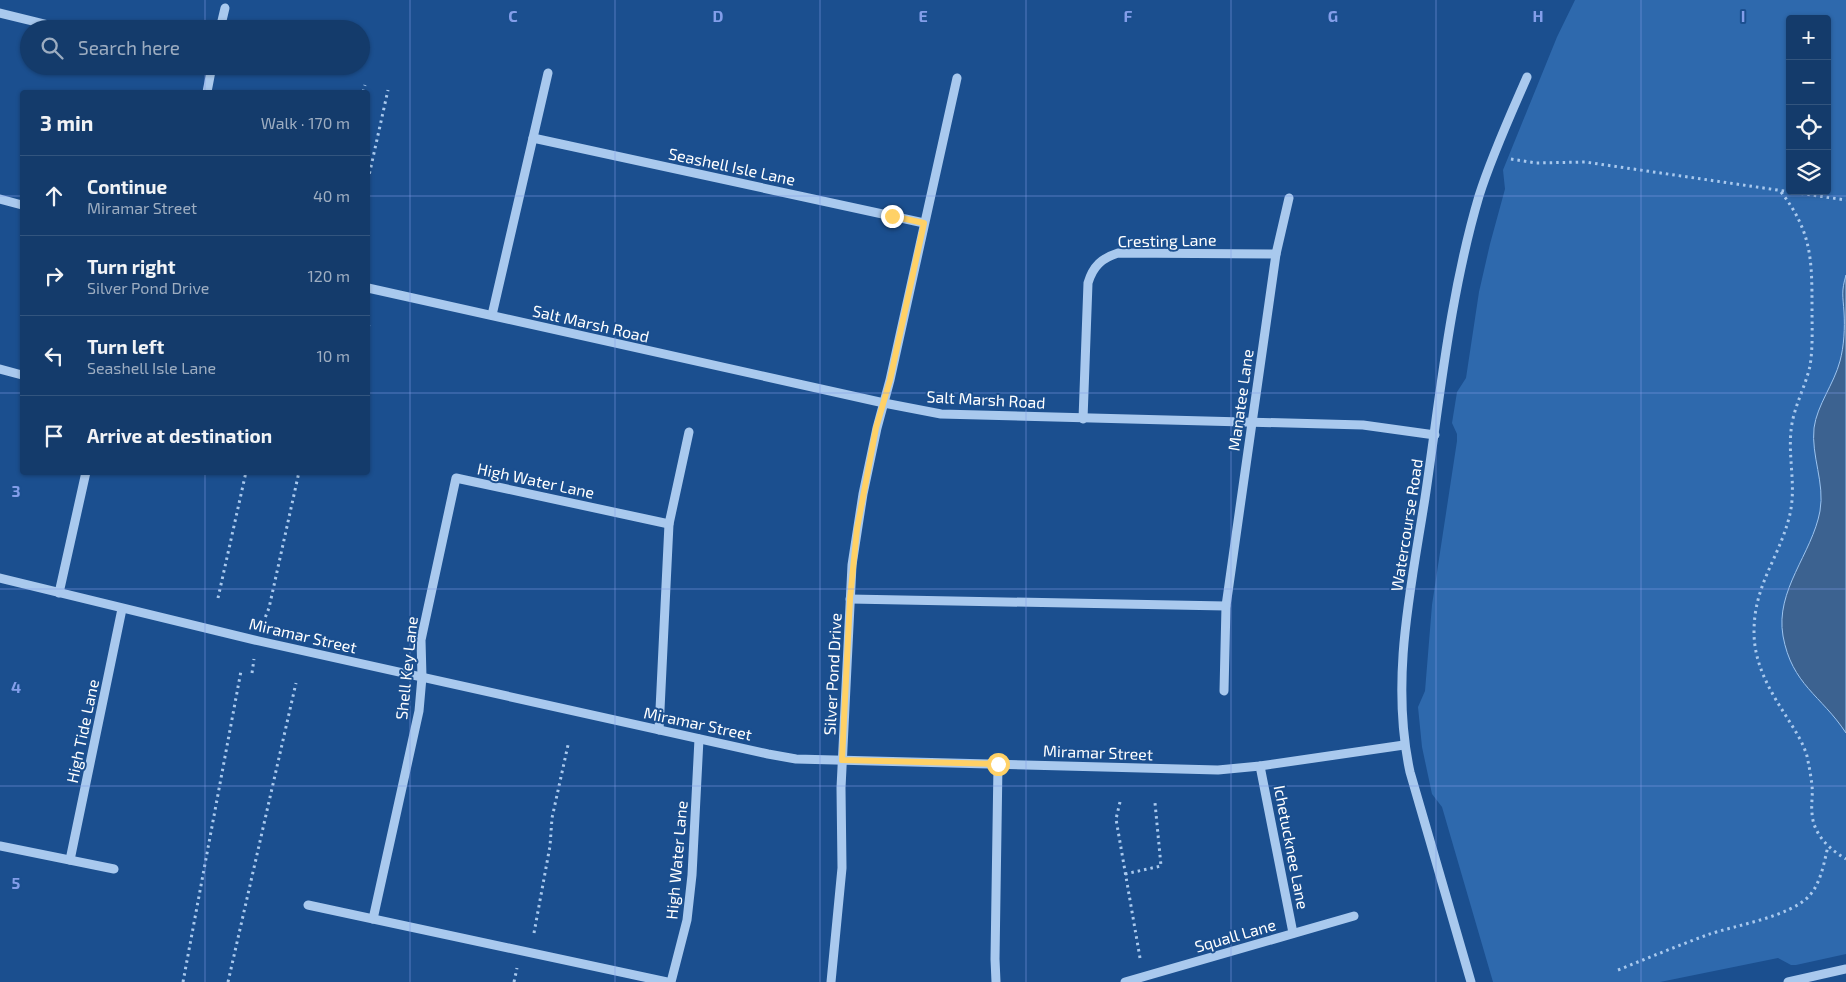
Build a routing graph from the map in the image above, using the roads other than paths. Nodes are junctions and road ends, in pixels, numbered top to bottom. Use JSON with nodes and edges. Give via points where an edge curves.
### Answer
{"nodes":[{"id":1,"x":225,"y":8,"type":"dead end"},
{"id":2,"x":0,"y":13,"type":"edge"},
{"id":3,"x":28,"y":20,"type":"edge"},
{"id":4,"x":222,"y":20,"type":"edge"},
{"id":5,"x":548,"y":73,"type":"dead end"},
{"id":6,"x":210,"y":75,"type":"edge"},
{"id":7,"x":1527,"y":77,"type":"dead end"},
{"id":8,"x":956,"y":78,"type":"dead end"},
{"id":9,"x":207,"y":90,"type":"edge"},
{"id":10,"x":533,"y":138,"type":"junction"},
{"id":11,"x":1289,"y":198,"type":"dead end"},
{"id":12,"x":0,"y":199,"type":"edge"},
{"id":13,"x":20,"y":204,"type":"edge"},
{"id":14,"x":924,"y":223,"type":"junction"},
{"id":15,"x":1276,"y":254,"type":"junction"},
{"id":16,"x":370,"y":288,"type":"edge"},
{"id":17,"x":492,"y":315,"type":"junction"},
{"id":18,"x":0,"y":369,"type":"edge"},
{"id":19,"x":20,"y":374,"type":"edge"},
{"id":20,"x":884,"y":404,"type":"junction"},
{"id":21,"x":1084,"y":418,"type":"junction"},
{"id":22,"x":1252,"y":422,"type":"junction"},
{"id":23,"x":689,"y":432,"type":"dead end"},
{"id":24,"x":1434,"y":435,"type":"junction"},
{"id":25,"x":85,"y":475,"type":"edge"},
{"id":26,"x":456,"y":478,"type":"joint"},
{"id":27,"x":669,"y":524,"type":"junction"},
{"id":28,"x":0,"y":578,"type":"edge"},
{"id":29,"x":59,"y":593,"type":"junction"},
{"id":30,"x":850,"y":599,"type":"junction"},
{"id":31,"x":1226,"y":606,"type":"junction"},
{"id":32,"x":122,"y":608,"type":"junction"},
{"id":33,"x":422,"y":677,"type":"junction"},
{"id":34,"x":1224,"y":691,"type":"dead end"},
{"id":35,"x":660,"y":730,"type":"junction"},
{"id":36,"x":699,"y":739,"type":"junction"},
{"id":37,"x":1404,"y":745,"type":"junction"},
{"id":38,"x":842,"y":760,"type":"junction"},
{"id":39,"x":998,"y":764,"type":"junction"},
{"id":40,"x":1260,"y":766,"type":"junction"},
{"id":41,"x":0,"y":846,"type":"edge"},
{"id":42,"x":70,"y":860,"type":"junction"},
{"id":43,"x":114,"y":869,"type":"dead end"},
{"id":44,"x":308,"y":905,"type":"dead end"},
{"id":45,"x":1354,"y":916,"type":"dead end"},
{"id":46,"x":373,"y":919,"type":"junction"},
{"id":47,"x":1293,"y":933,"type":"junction"},
{"id":48,"x":1846,"y":969,"type":"edge"},
{"id":49,"x":666,"y":982,"type":"edge"},
{"id":50,"x":671,"y":982,"type":"edge"},
{"id":51,"x":830,"y":982,"type":"edge"},
{"id":52,"x":996,"y":982,"type":"edge"},
{"id":53,"x":1125,"y":982,"type":"edge"},
{"id":54,"x":1471,"y":982,"type":"edge"},
{"id":55,"x":1788,"y":982,"type":"edge"}],
"edges":[{"from":1,"to":4,"type":"street"},
{"from":2,"to":3,"type":"street"},
{"from":5,"to":10,"type":"street"},
{"from":6,"to":9,"type":"street"},
{"from":7,"to":24,"type":"street","name":"Watercourse Road","via":[[1479,196],[1457,286]]},
{"from":8,"to":14,"type":"street","name":"Silver Pond Drive"},
{"from":10,"to":14,"type":"street","name":"Seashell Isle Lane"},
{"from":10,"to":17,"type":"street"},
{"from":11,"to":15,"type":"street","name":"Manatee Lane"},
{"from":12,"to":13,"type":"street"},
{"from":14,"to":20,"type":"street","name":"Silver Pond Drive"},
{"from":15,"to":21,"type":"street","name":"Cresting Lane","via":[[1118,253],[1100,262],[1088,283]]},
{"from":15,"to":22,"type":"street","name":"Manatee Lane"},
{"from":16,"to":17,"type":"street","name":"Salt Marsh Road"},
{"from":17,"to":20,"type":"street","name":"Salt Marsh Road"},
{"from":18,"to":19,"type":"street"},
{"from":20,"to":21,"type":"street","name":"Salt Marsh Road","via":[[941,414]]},
{"from":20,"to":30,"type":"street","name":"Silver Pond Drive","via":[[863,494]]},
{"from":21,"to":22,"type":"street","name":"Salt Marsh Road"},
{"from":22,"to":24,"type":"street","name":"Salt Marsh Road","via":[[1363,425]]},
{"from":22,"to":31,"type":"street","name":"Manatee Lane"},
{"from":23,"to":27,"type":"street"},
{"from":24,"to":37,"type":"street","name":"Watercourse Road","via":[[1403,650]]},
{"from":25,"to":29,"type":"street"},
{"from":26,"to":27,"type":"street","name":"High Water Lane"},
{"from":26,"to":33,"type":"street","name":"Shell Key Lane","via":[[421,640]]},
{"from":27,"to":35,"type":"street"},
{"from":28,"to":29,"type":"street","name":"Miramar Street"},
{"from":29,"to":32,"type":"street","name":"Miramar Street"},
{"from":30,"to":31,"type":"street"},
{"from":30,"to":38,"type":"street","name":"Silver Pond Drive"},
{"from":31,"to":34,"type":"street","name":"Manatee Lane"},
{"from":32,"to":33,"type":"street","name":"Miramar Street"},
{"from":32,"to":42,"type":"street","name":"High Tide Lane"},
{"from":33,"to":35,"type":"street","name":"Miramar Street"},
{"from":33,"to":46,"type":"street","name":"Shell Key Lane","via":[[419,711]]},
{"from":35,"to":36,"type":"street","name":"Miramar Street"},
{"from":36,"to":38,"type":"street","name":"Miramar Street","via":[[768,754]]},
{"from":36,"to":50,"type":"street","name":"High Water Lane","via":[[688,920]]},
{"from":37,"to":40,"type":"street","name":"Miramar Street"},
{"from":37,"to":54,"type":"street","name":"Watercourse Road"},
{"from":38,"to":39,"type":"street","name":"Miramar Street"},
{"from":38,"to":51,"type":"street","name":"Silver Pond Drive","via":[[842,868]]},
{"from":39,"to":40,"type":"street","name":"Miramar Street","via":[[1218,770]]},
{"from":39,"to":52,"type":"street"},
{"from":40,"to":47,"type":"street","name":"Ichetucknee Lane"},
{"from":41,"to":42,"type":"street"},
{"from":42,"to":43,"type":"street"},
{"from":44,"to":46,"type":"street"},
{"from":45,"to":47,"type":"street","name":"Squall Lane"},
{"from":46,"to":49,"type":"street"},
{"from":47,"to":53,"type":"street","name":"Squall Lane"},
{"from":48,"to":55,"type":"street"}]}
